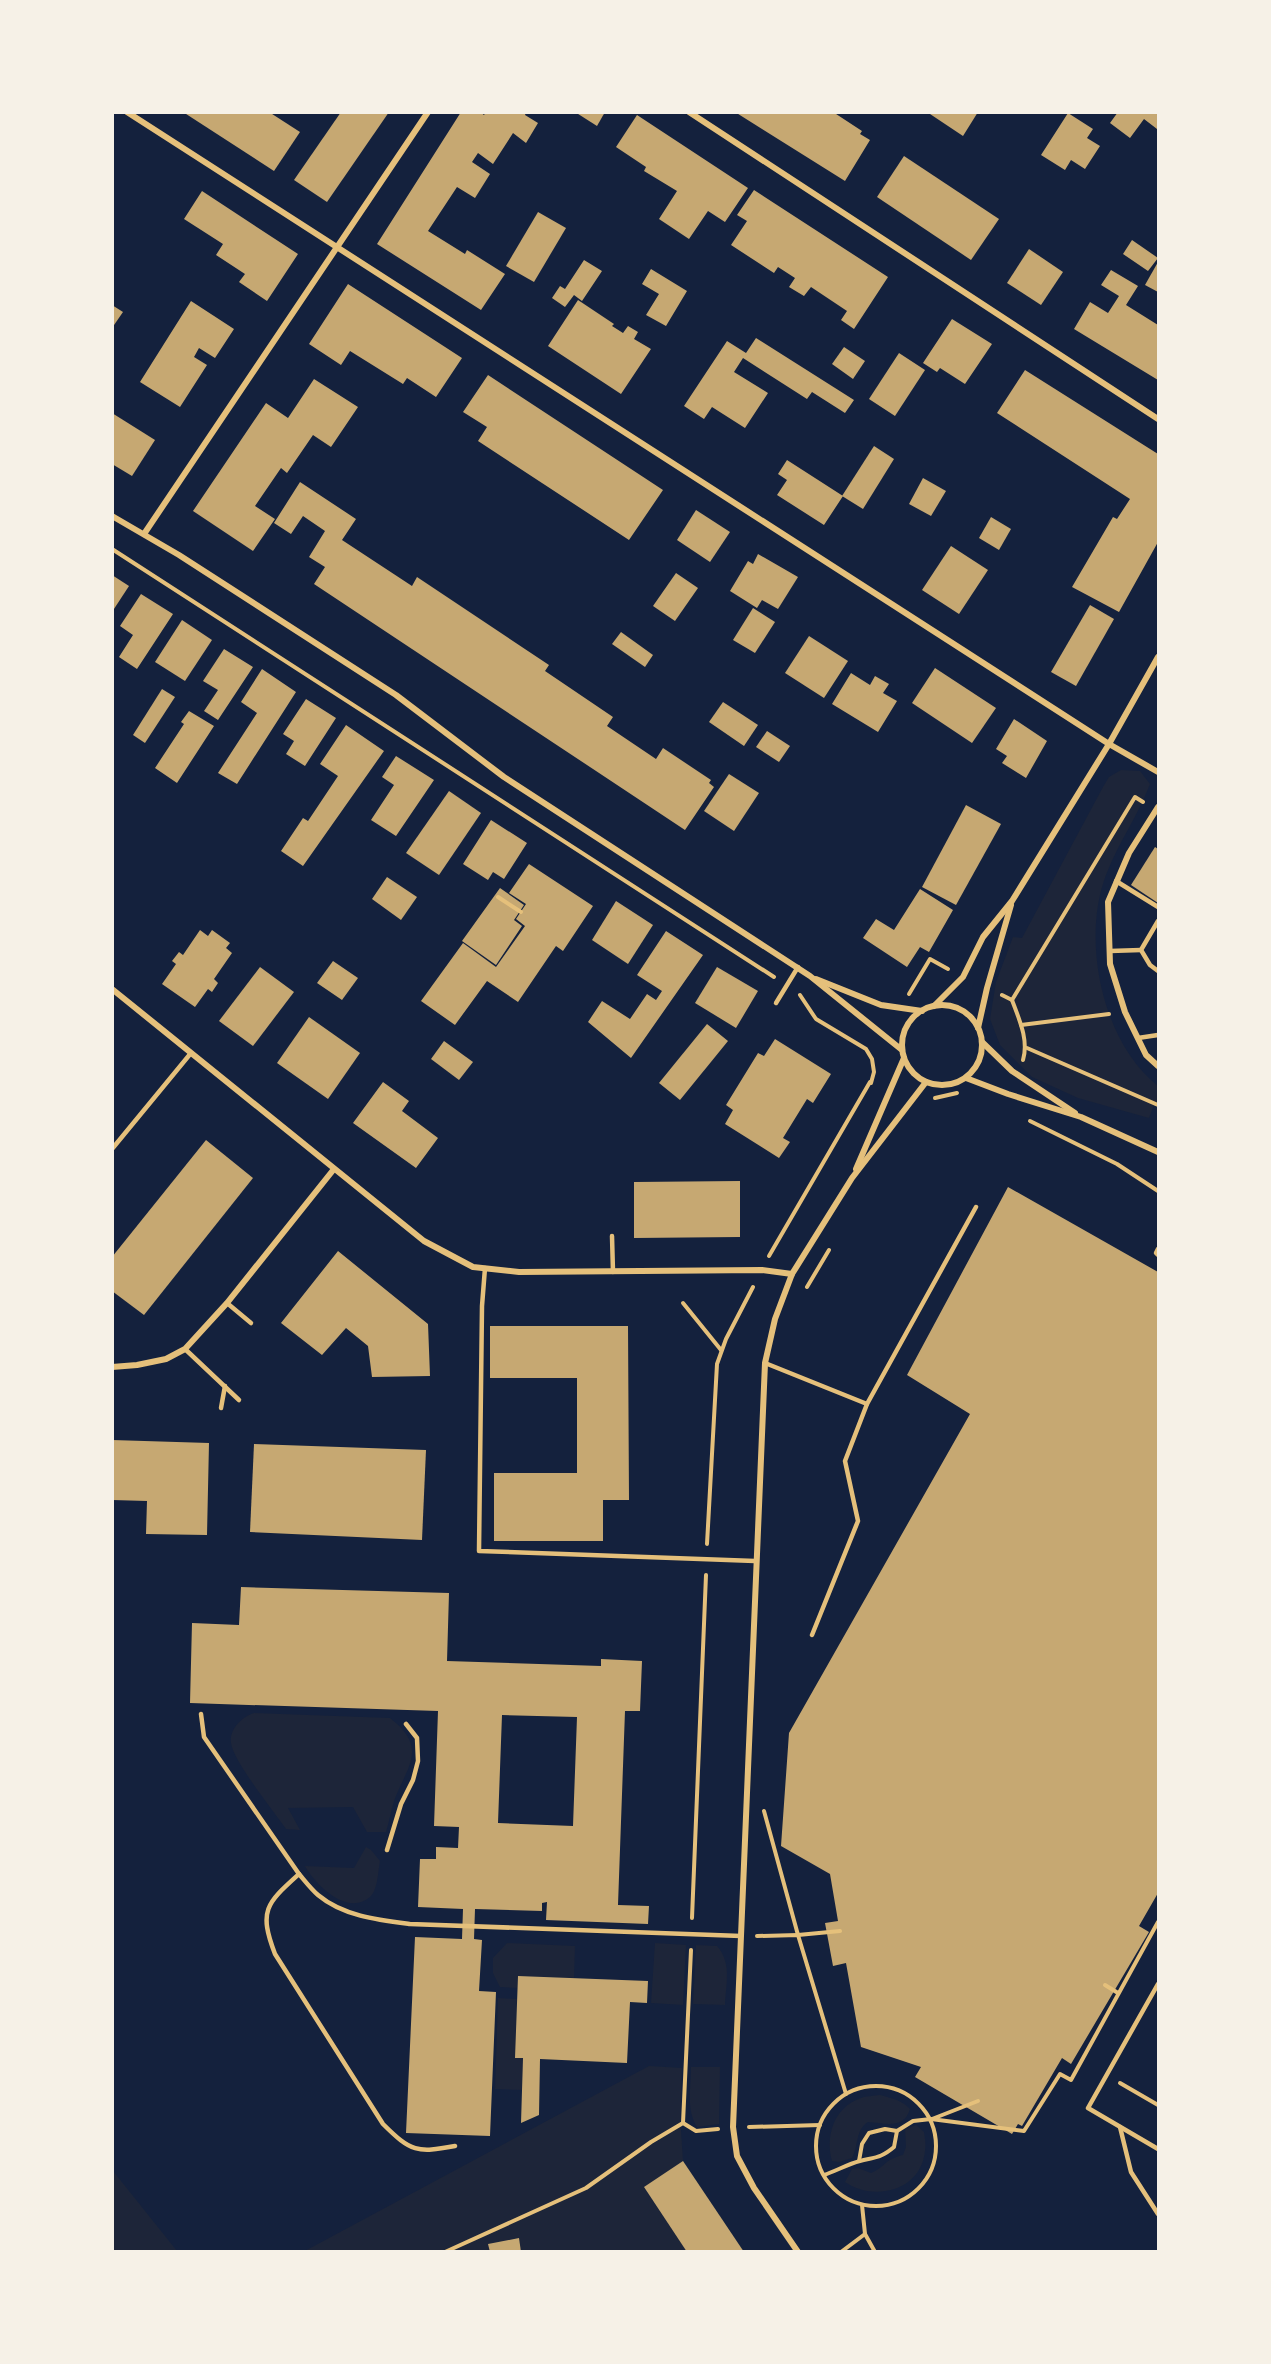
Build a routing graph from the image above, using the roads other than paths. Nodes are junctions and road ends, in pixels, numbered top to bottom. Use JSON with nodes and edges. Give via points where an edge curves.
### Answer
{"nodes":[{"id":1,"x":127,"y":112,"type":"edge"},
{"id":2,"x":428,"y":112,"type":"edge"},
{"id":3,"x":688,"y":112,"type":"edge"},
{"id":4,"x":338,"y":247,"type":"junction"},
{"id":5,"x":1158,"y":419,"type":"edge"},
{"id":6,"x":112,"y":516,"type":"edge"},
{"id":7,"x":144,"y":534,"type":"junction"},
{"id":8,"x":1158,"y":657,"type":"edge"},
{"id":9,"x":1109,"y":744,"type":"junction"},
{"id":10,"x":1158,"y":772,"type":"edge"},
{"id":11,"x":1158,"y":807,"type":"edge"},
{"id":12,"x":1116,"y":880,"type":"junction"},
{"id":13,"x":1012,"y":901,"type":"junction"},
{"id":14,"x":1158,"y":907,"type":"edge"},
{"id":15,"x":1158,"y":921,"type":"edge"},
{"id":16,"x":1141,"y":950,"type":"junction"},
{"id":17,"x":1110,"y":951,"type":"junction"},
{"id":18,"x":798,"y":967,"type":"junction"},
{"id":19,"x":1158,"y":971,"type":"edge"},
{"id":20,"x":810,"y":976,"type":"junction"},
{"id":21,"x":112,"y":989,"type":"edge"},
{"id":22,"x":776,"y":1003,"type":"dead end"},
{"id":23,"x":934,"y":1006,"type":"junction"},
{"id":24,"x":922,"y":1011,"type":"junction"},
{"id":25,"x":978,"y":1028,"type":"junction"},
{"id":26,"x":1158,"y":1035,"type":"edge"},
{"id":27,"x":1138,"y":1038,"type":"junction"},
{"id":28,"x":982,"y":1042,"type":"junction"},
{"id":29,"x":902,"y":1050,"type":"junction"},
{"id":30,"x":191,"y":1053,"type":"junction"},
{"id":31,"x":904,"y":1058,"type":"junction"},
{"id":32,"x":1158,"y":1066,"type":"edge"},
{"id":33,"x":966,"y":1078,"type":"junction"},
{"id":34,"x":926,"y":1082,"type":"junction"},
{"id":35,"x":1081,"y":1117,"type":"junction"},
{"id":36,"x":112,"y":1149,"type":"edge"},
{"id":37,"x":1158,"y":1152,"type":"edge"},
{"id":38,"x":334,"y":1169,"type":"junction"},
{"id":39,"x":852,"y":1178,"type":"junction"},
{"id":40,"x":976,"y":1207,"type":"dead end"},
{"id":41,"x":612,"y":1236,"type":"dead end"},
{"id":42,"x":1158,"y":1249,"type":"edge"},
{"id":43,"x":1158,"y":1255,"type":"edge"},
{"id":44,"x":485,"y":1268,"type":"junction"},
{"id":45,"x":613,"y":1272,"type":"junction"},
{"id":46,"x":792,"y":1274,"type":"junction"},
{"id":47,"x":227,"y":1303,"type":"junction"},
{"id":48,"x":251,"y":1323,"type":"dead end"},
{"id":49,"x":185,"y":1349,"type":"junction"},
{"id":50,"x":765,"y":1364,"type":"junction"},
{"id":51,"x":112,"y":1367,"type":"edge"},
{"id":52,"x":225,"y":1386,"type":"junction"},
{"id":53,"x":240,"y":1400,"type":"dead end"},
{"id":54,"x":867,"y":1404,"type":"junction"},
{"id":55,"x":221,"y":1408,"type":"dead end"},
{"id":56,"x":755,"y":1562,"type":"junction"},
{"id":57,"x":812,"y":1635,"type":"dead end"},
{"id":58,"x":201,"y":1714,"type":"dead end"},
{"id":59,"x":406,"y":1724,"type":"dead end"},
{"id":60,"x":387,"y":1850,"type":"dead end"},
{"id":61,"x":299,"y":1874,"type":"junction"},
{"id":62,"x":741,"y":1936,"type":"junction"},
{"id":63,"x":1158,"y":1984,"type":"edge"},
{"id":64,"x":1120,"y":2127,"type":"junction"},
{"id":65,"x":455,"y":2146,"type":"dead end"},
{"id":66,"x":1158,"y":2149,"type":"edge"},
{"id":67,"x":1158,"y":2214,"type":"edge"},
{"id":68,"x":798,"y":2252,"type":"edge"}],
"edges":[{"from":1,"to":4,"type":"street"},
{"from":2,"to":4,"type":"street"},
{"from":3,"to":5,"type":"street"},
{"from":4,"to":7,"type":"street"},
{"from":4,"to":9,"type":"street"},
{"from":6,"to":7,"type":"street"},
{"from":7,"to":18,"type":"street","via":[[396,695],[504,777]]},
{"from":8,"to":9,"type":"street"},
{"from":9,"to":10,"type":"street"},
{"from":9,"to":13,"type":"street"},
{"from":11,"to":12,"type":"street"},
{"from":12,"to":14,"type":"lane"},
{"from":12,"to":17,"type":"street","via":[[1108,902]]},
{"from":13,"to":23,"type":"street","via":[[983,937],[963,977]]},
{"from":13,"to":25,"type":"street"},
{"from":15,"to":16,"type":"lane"},
{"from":16,"to":17,"type":"lane"},
{"from":16,"to":19,"type":"lane"},
{"from":17,"to":27,"type":"street","via":[[1110,964],[1125,1012]]},
{"from":18,"to":20,"type":"street"},
{"from":18,"to":22,"type":"lane"},
{"from":20,"to":24,"type":"street","via":[[881,1005]]},
{"from":20,"to":29,"type":"street"},
{"from":21,"to":30,"type":"street"},
{"from":23,"to":24,"type":"street"},
{"from":23,"to":25,"type":"street","via":[[960,1009]]},
{"from":24,"to":29,"type":"street","via":[[904,1031]]},
{"from":25,"to":28,"type":"street"},
{"from":26,"to":27,"type":"lane"},
{"from":27,"to":32,"type":"street","via":[[1146,1055]]},
{"from":28,"to":33,"type":"street","via":[[981,1055]]},
{"from":28,"to":35,"type":"street","via":[[1012,1071]]},
{"from":29,"to":31,"type":"street"},
{"from":30,"to":36,"type":"lane"},
{"from":30,"to":38,"type":"street"},
{"from":31,"to":34,"type":"street","via":[[912,1072]]},
{"from":31,"to":39,"type":"street"},
{"from":33,"to":34,"type":"street","via":[[946,1085]]},
{"from":33,"to":35,"type":"street"},
{"from":34,"to":39,"type":"street"},
{"from":35,"to":37,"type":"street"},
{"from":38,"to":44,"type":"street","via":[[424,1241],[473,1267]]},
{"from":38,"to":47,"type":"street"},
{"from":39,"to":46,"type":"street"},
{"from":40,"to":54,"type":"lane"},
{"from":41,"to":45,"type":"lane"},
{"from":42,"to":43,"type":"lane"},
{"from":44,"to":45,"type":"street"},
{"from":44,"to":56,"type":"lane","via":[[479,1551]]},
{"from":45,"to":46,"type":"street","via":[[762,1270]]},
{"from":46,"to":50,"type":"street","via":[[775,1319]]},
{"from":47,"to":48,"type":"lane"},
{"from":47,"to":49,"type":"street"},
{"from":49,"to":51,"type":"street","via":[[166,1359]]},
{"from":49,"to":52,"type":"lane"},
{"from":50,"to":54,"type":"lane"},
{"from":50,"to":56,"type":"street"},
{"from":52,"to":53,"type":"lane"},
{"from":52,"to":55,"type":"lane"},
{"from":54,"to":57,"type":"lane","via":[[845,1461],[858,1521]]},
{"from":56,"to":62,"type":"street"},
{"from":58,"to":61,"type":"lane","via":[[204,1737]]},
{"from":59,"to":60,"type":"lane","via":[[417,1738],[418,1761]]},
{"from":61,"to":62,"type":"lane","via":[[317,1894],[339,1909],[374,1919],[491,1929]]},
{"from":61,"to":65,"type":"lane","via":[[273,1897],[266,1916],[275,1954],[383,2124],[402,2143],[418,2150]]},
{"from":62,"to":68,"type":"street","via":[[733,2127],[737,2156]]},
{"from":63,"to":64,"type":"lane","via":[[1088,2108]]},
{"from":64,"to":66,"type":"lane"},
{"from":64,"to":67,"type":"lane","via":[[1131,2172]]}]}
